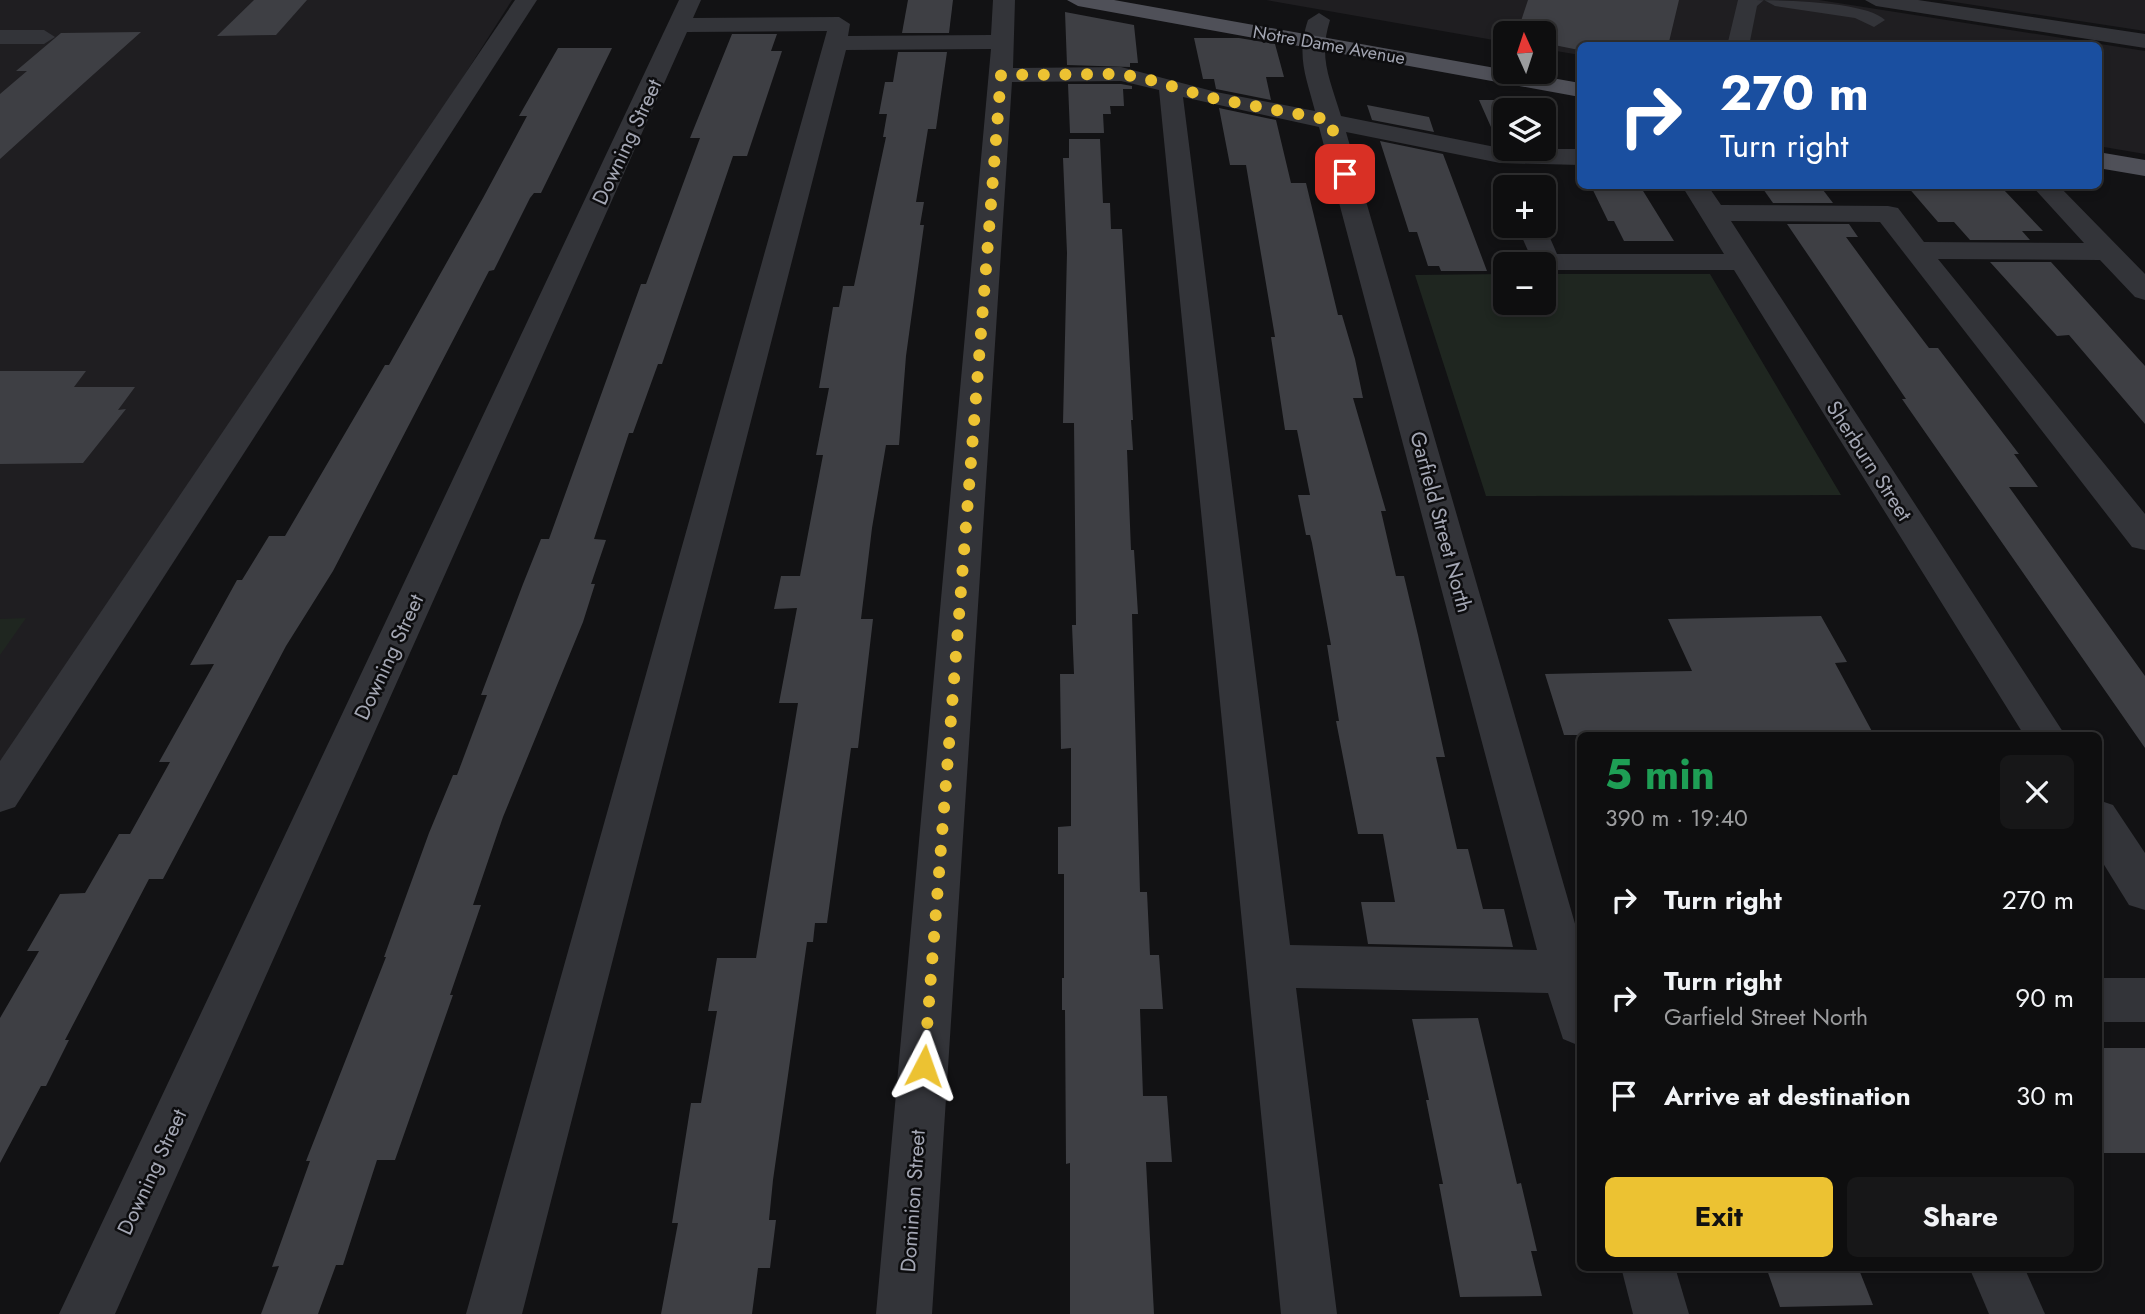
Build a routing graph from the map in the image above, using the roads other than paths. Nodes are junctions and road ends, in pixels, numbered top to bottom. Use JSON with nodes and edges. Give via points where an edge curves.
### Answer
{"nodes":[{"id":1,"x":526,"y":0,"type":"edge"},
{"id":2,"x":1004,"y":0,"type":"edge"},
{"id":3,"x":1078,"y":0,"type":"edge"},
{"id":4,"x":1754,"y":0,"type":"edge"},
{"id":5,"x":1774,"y":5,"type":"edge"},
{"id":6,"x":685,"y":13,"type":"edge"},
{"id":7,"x":1293,"y":16,"type":"dead end"},
{"id":8,"x":1875,"y":17,"type":"edge"},
{"id":9,"x":1346,"y":25,"type":"dead end"},
{"id":10,"x":1316,"y":31,"type":"junction"},
{"id":11,"x":0,"y":37,"type":"edge"},
{"id":12,"x":44,"y":37,"type":"dead end"},
{"id":13,"x":2145,"y":41,"type":"edge"},
{"id":14,"x":1739,"y":42,"type":"edge"},
{"id":15,"x":836,"y":43,"type":"junction"},
{"id":16,"x":1002,"y":58,"type":"junction"},
{"id":17,"x":1556,"y":63,"type":"edge"},
{"id":18,"x":1577,"y":67,"type":"edge"},
{"id":19,"x":1170,"y":85,"type":"junction"},
{"id":20,"x":1577,"y":89,"type":"edge"},
{"id":21,"x":1330,"y":120,"type":"junction"},
{"id":22,"x":1577,"y":157,"type":"edge"},
{"id":23,"x":2102,"y":161,"type":"edge"},
{"id":24,"x":2145,"y":168,"type":"edge"},
{"id":25,"x":2102,"y":184,"type":"edge"},
{"id":26,"x":2048,"y":189,"type":"edge"},
{"id":27,"x":2145,"y":191,"type":"edge"},
{"id":28,"x":1703,"y":199,"type":"edge"},
{"id":29,"x":1536,"y":238,"type":"edge"},
{"id":30,"x":1916,"y":250,"type":"junction"},
{"id":31,"x":2107,"y":253,"type":"junction"},
{"id":32,"x":1742,"y":262,"type":"junction"},
{"id":33,"x":2145,"y":291,"type":"edge"},
{"id":34,"x":2145,"y":538,"type":"edge"},
{"id":35,"x":2043,"y":732,"type":"edge"},
{"id":36,"x":0,"y":795,"type":"edge"},
{"id":37,"x":2102,"y":824,"type":"edge"},
{"id":38,"x":2145,"y":891,"type":"edge"},
{"id":39,"x":1271,"y":966,"type":"junction"},
{"id":40,"x":1575,"y":998,"type":"edge"},
{"id":41,"x":2102,"y":1000,"type":"edge"},
{"id":42,"x":2145,"y":1000,"type":"edge"},
{"id":43,"x":1649,"y":1271,"type":"edge"},
{"id":44,"x":1998,"y":1271,"type":"edge"},
{"id":45,"x":87,"y":1314,"type":"edge"},
{"id":46,"x":494,"y":1314,"type":"edge"},
{"id":47,"x":904,"y":1314,"type":"edge"},
{"id":48,"x":1309,"y":1314,"type":"edge"},
{"id":49,"x":1661,"y":1314,"type":"edge"},
{"id":50,"x":2017,"y":1314,"type":"edge"}],
"edges":[{"from":1,"to":36,"type":"street"},
{"from":2,"to":16,"type":"street","name":"Dominion Street"},
{"from":3,"to":10,"type":"main road","name":"Notre Dame Avenue"},
{"from":4,"to":14,"type":"street","via":[[1747,3]]},
{"from":5,"to":8,"type":"street"},
{"from":6,"to":15,"type":"street","via":[[839,24]]},
{"from":6,"to":45,"type":"street","name":"Downing Street"},
{"from":7,"to":10,"type":"main road","name":"Notre Dame Avenue"},
{"from":8,"to":13,"type":"street"},
{"from":9,"to":10,"type":"main road","name":"Notre Dame Avenue"},
{"from":10,"to":20,"type":"main road","name":"Notre Dame Avenue"},
{"from":10,"to":21,"type":"street","name":"Garfield Street North","via":[[1312,55]]},
{"from":11,"to":12,"type":"street"},
{"from":15,"to":16,"type":"street"},
{"from":15,"to":46,"type":"street"},
{"from":16,"to":19,"type":"street"},
{"from":16,"to":47,"type":"street","name":"Dominion Street"},
{"from":17,"to":18,"type":"main road"},
{"from":19,"to":21,"type":"street","via":[[1212,98]]},
{"from":19,"to":39,"type":"street"},
{"from":21,"to":22,"type":"street","via":[[1505,166]]},
{"from":21,"to":40,"type":"street","name":"Garfield Street North"},
{"from":23,"to":24,"type":"main road"},
{"from":25,"to":27,"type":"main road"},
{"from":26,"to":31,"type":"street"},
{"from":28,"to":30,"type":"street","via":[[1888,214]]},
{"from":28,"to":32,"type":"street","name":"Sherburn Street"},
{"from":29,"to":32,"type":"street","via":[[1547,262]]},
{"from":30,"to":31,"type":"street"},
{"from":30,"to":34,"type":"street"},
{"from":31,"to":33,"type":"street"},
{"from":32,"to":35,"type":"street","name":"Sherburn Street"},
{"from":37,"to":38,"type":"street"},
{"from":39,"to":40,"type":"street"},
{"from":39,"to":48,"type":"street"},
{"from":41,"to":42,"type":"street"},
{"from":43,"to":49,"type":"street"},
{"from":44,"to":50,"type":"street"}]}
